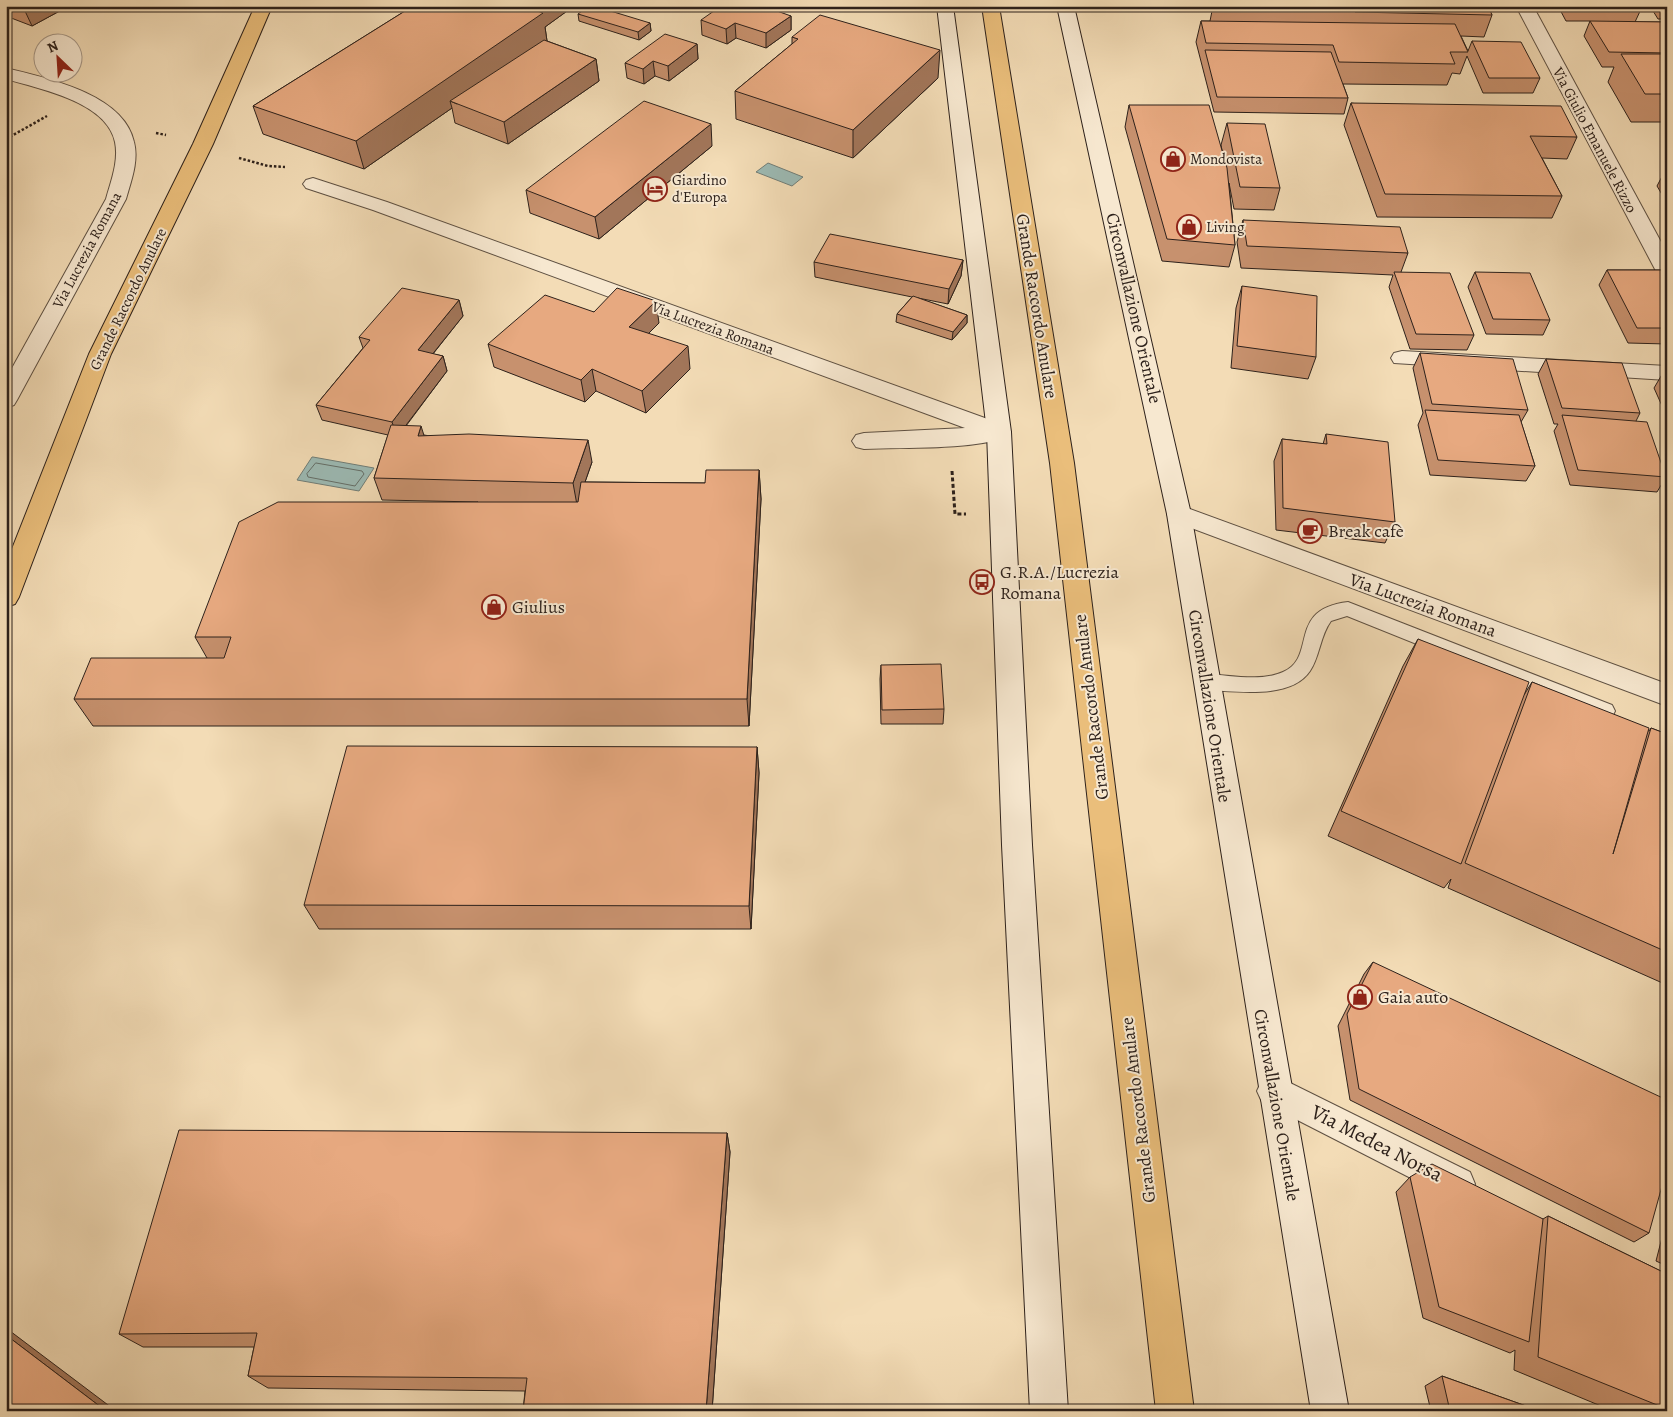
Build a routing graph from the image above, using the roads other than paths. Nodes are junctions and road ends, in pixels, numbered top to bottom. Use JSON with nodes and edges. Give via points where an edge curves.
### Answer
{"nodes":[{"id":1,"x":264,"y":6,"type":"edge"},
{"id":2,"x":945,"y":6,"type":"edge"},
{"id":3,"x":990,"y":6,"type":"edge"},
{"id":4,"x":1065,"y":6,"type":"edge"},
{"id":5,"x":1524,"y":6,"type":"edge"},
{"id":6,"x":6,"y":73,"type":"edge"},
{"id":7,"x":313,"y":184,"type":"road end"},
{"id":8,"x":1644,"y":231,"type":"junction"},
{"id":9,"x":1667,"y":232,"type":"edge"},
{"id":10,"x":1667,"y":274,"type":"edge"},
{"id":11,"x":1402,"y":358,"type":"dead end"},
{"id":12,"x":1667,"y":373,"type":"edge"},
{"id":13,"x":6,"y":400,"type":"edge"},
{"id":14,"x":999,"y":432,"type":"junction"},
{"id":15,"x":864,"y":441,"type":"dead end"},
{"id":16,"x":1179,"y":514,"type":"junction"},
{"id":17,"x":6,"y":598,"type":"edge"},
{"id":18,"x":1206,"y":682,"type":"junction"},
{"id":19,"x":1667,"y":695,"type":"edge"},
{"id":20,"x":1625,"y":718,"type":"edge"},
{"id":21,"x":1274,"y":1091,"type":"junction"},
{"id":22,"x":1484,"y":1197,"type":"edge"},
{"id":23,"x":1048,"y":1411,"type":"edge"},
{"id":24,"x":1175,"y":1411,"type":"edge"},
{"id":25,"x":1330,"y":1411,"type":"edge"}],
"edges":[{"from":1,"to":17,"type":"highway","name":"Grande Raccordo Anulare","via":[[204,144],[100,354]]},
{"from":2,"to":14,"type":"street"},
{"from":3,"to":24,"type":"highway","name":"Grande Raccordo Anulare","via":[[1062,463]]},
{"from":4,"to":16,"type":"street","name":"Circonvallazione Orientale"},
{"from":5,"to":8,"type":"street","name":"Via Giulio Emanuele Rizzo"},
{"from":6,"to":13,"type":"street","name":"Via Lucrezia Romana","via":[[81,97],[105,109],[121,130],[125,150],[122,184],[116,199]]},
{"from":7,"to":14,"type":"street","name":"Via Lucrezia Romana"},
{"from":8,"to":9,"type":"street"},
{"from":8,"to":10,"type":"street","name":"Via Giulio Emanuele Rizzo"},
{"from":11,"to":12,"type":"street"},
{"from":14,"to":15,"type":"street","via":[[949,438]]},
{"from":14,"to":23,"type":"street","via":[[1017,845]]},
{"from":16,"to":18,"type":"street","name":"Circonvallazione Orientale"},
{"from":16,"to":19,"type":"street","name":"Via Lucrezia Romana"},
{"from":18,"to":20,"type":"lane","via":[[1274,682],[1294,676],[1306,663],[1320,618],[1327,612],[1348,609]]},
{"from":18,"to":21,"type":"street","name":"Circonvallazione Orientale"},
{"from":21,"to":22,"type":"street","name":"Via Medea Norsa"},
{"from":21,"to":25,"type":"street","name":"Circonvallazione Orientale"}]}
